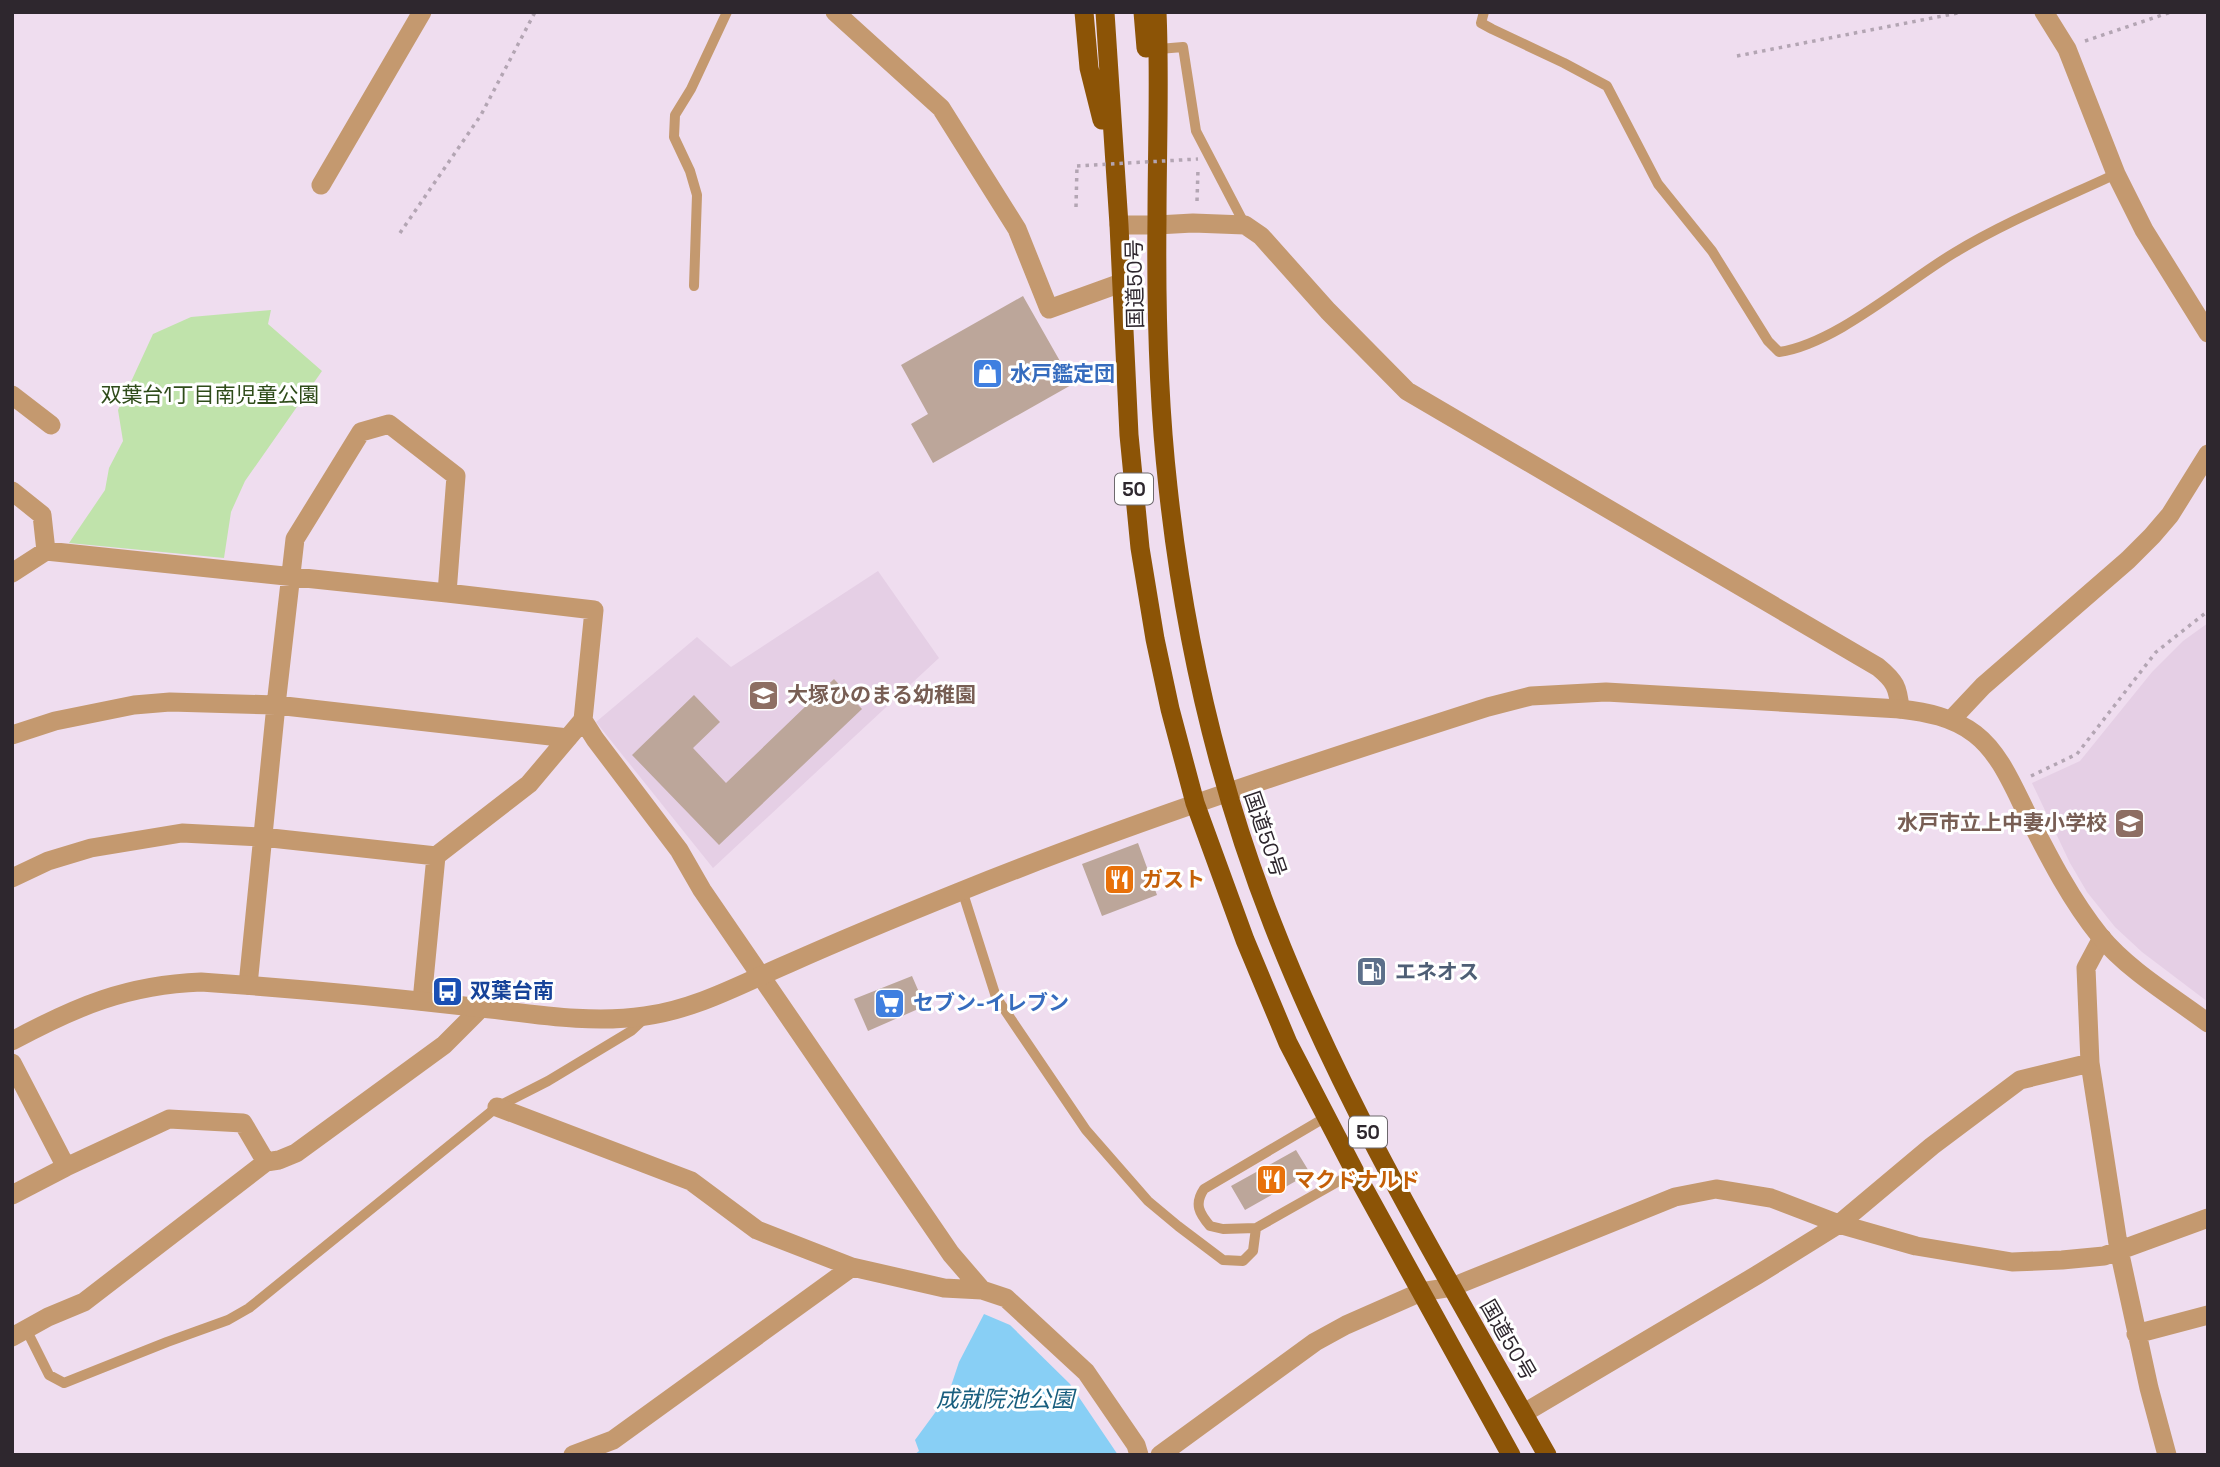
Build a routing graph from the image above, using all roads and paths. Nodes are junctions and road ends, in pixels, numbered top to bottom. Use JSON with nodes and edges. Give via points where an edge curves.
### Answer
{"nodes":[{"id":1,"x":422,"y":12,"type":"edge"},
{"id":2,"x":535,"y":12,"type":"edge"},
{"id":3,"x":727,"y":12,"type":"edge"},
{"id":4,"x":835,"y":12,"type":"edge"},
{"id":5,"x":1084,"y":12,"type":"edge"},
{"id":6,"x":1105,"y":12,"type":"edge"},
{"id":7,"x":1143,"y":12,"type":"edge"},
{"id":8,"x":1157,"y":12,"type":"edge"},
{"id":9,"x":1484,"y":12,"type":"edge"},
{"id":10,"x":1963,"y":12,"type":"edge"},
{"id":11,"x":2044,"y":12,"type":"edge"},
{"id":12,"x":2171,"y":12,"type":"edge"},
{"id":13,"x":1159,"y":49,"type":"junction"},
{"id":14,"x":2067,"y":49,"type":"junction"},
{"id":15,"x":1737,"y":56,"type":"dead end"},
{"id":16,"x":1157,"y":164,"type":"junction"},
{"id":17,"x":1114,"y":169,"type":"junction"},
{"id":18,"x":2116,"y":174,"type":"junction"},
{"id":19,"x":321,"y":185,"type":"dead end"},
{"id":20,"x":1197,"y":201,"type":"dead end"},
{"id":21,"x":1076,"y":207,"type":"dead end"},
{"id":22,"x":1119,"y":225,"type":"junction"},
{"id":23,"x":1157,"y":225,"type":"junction"},
{"id":24,"x":1245,"y":225,"type":"junction"},
{"id":25,"x":400,"y":233,"type":"dead end"},
{"id":26,"x":1121,"y":283,"type":"junction"},
{"id":27,"x":694,"y":286,"type":"dead end"},
{"id":28,"x":2208,"y":333,"type":"edge"},
{"id":29,"x":12,"y":395,"type":"edge"},
{"id":30,"x":51,"y":425,"type":"dead end"},
{"id":31,"x":2208,"y":454,"type":"edge"},
{"id":32,"x":12,"y":491,"type":"edge"},
{"id":33,"x":46,"y":551,"type":"junction"},
{"id":34,"x":12,"y":573,"type":"edge"},
{"id":35,"x":290,"y":576,"type":"junction"},
{"id":36,"x":447,"y":593,"type":"junction"},
{"id":37,"x":2208,"y":611,"type":"edge"},
{"id":38,"x":276,"y":705,"type":"junction"},
{"id":39,"x":1900,"y":709,"type":"junction"},
{"id":40,"x":583,"y":720,"type":"junction"},
{"id":41,"x":1951,"y":720,"type":"junction"},
{"id":42,"x":12,"y":735,"type":"edge"},
{"id":43,"x":568,"y":738,"type":"junction"},
{"id":44,"x":2012,"y":785,"type":"junction"},
{"id":45,"x":1227,"y":791,"type":"junction"},
{"id":46,"x":1195,"y":803,"type":"junction"},
{"id":47,"x":262,"y":837,"type":"junction"},
{"id":48,"x":436,"y":856,"type":"junction"},
{"id":49,"x":12,"y":878,"type":"edge"},
{"id":50,"x":962,"y":890,"type":"junction"},
{"id":51,"x":2102,"y":939,"type":"junction"},
{"id":52,"x":761,"y":976,"type":"junction"},
{"id":53,"x":248,"y":985,"type":"junction"},
{"id":54,"x":422,"y":1001,"type":"junction"},
{"id":55,"x":481,"y":1008,"type":"junction"},
{"id":56,"x":647,"y":1016,"type":"junction"},
{"id":57,"x":2208,"y":1023,"type":"edge"},
{"id":58,"x":12,"y":1041,"type":"edge"},
{"id":59,"x":12,"y":1063,"type":"edge"},
{"id":60,"x":2090,"y":1063,"type":"junction"},
{"id":61,"x":497,"y":1107,"type":"junction"},
{"id":62,"x":1326,"y":1117,"type":"junction"},
{"id":63,"x":266,"y":1162,"type":"junction"},
{"id":64,"x":66,"y":1167,"type":"junction"},
{"id":65,"x":1355,"y":1172,"type":"junction"},
{"id":66,"x":12,"y":1195,"type":"edge"},
{"id":67,"x":2208,"y":1218,"type":"edge"},
{"id":68,"x":1839,"y":1224,"type":"junction"},
{"id":69,"x":1256,"y":1228,"type":"junction"},
{"id":70,"x":2119,"y":1250,"type":"junction"},
{"id":71,"x":852,"y":1267,"type":"junction"},
{"id":72,"x":1452,"y":1287,"type":"junction"},
{"id":73,"x":982,"y":1290,"type":"junction"},
{"id":74,"x":1421,"y":1292,"type":"junction"},
{"id":75,"x":2208,"y":1315,"type":"edge"},
{"id":76,"x":19,"y":1333,"type":"edge"},
{"id":77,"x":2136,"y":1335,"type":"junction"},
{"id":78,"x":1524,"y":1413,"type":"junction"},
{"id":79,"x":573,"y":1455,"type":"edge"},
{"id":80,"x":1139,"y":1455,"type":"edge"},
{"id":81,"x":1160,"y":1455,"type":"edge"},
{"id":82,"x":1511,"y":1455,"type":"edge"},
{"id":83,"x":1547,"y":1455,"type":"edge"},
{"id":84,"x":2166,"y":1455,"type":"edge"}],
"edges":[{"from":1,"to":19,"type":"street"},
{"from":2,"to":25,"type":"path","via":[[481,115]]},
{"from":3,"to":27,"type":"lane","via":[[675,115],[674,136],[697,195]]},
{"from":4,"to":26,"type":"street","via":[[941,108],[1017,229],[1049,309]]},
{"from":5,"to":17,"type":"highway","via":[[1089,68]]},
{"from":6,"to":17,"type":"highway","number":"50"},
{"from":7,"to":16,"type":"highway","number":"50"},
{"from":8,"to":13,"type":"highway"},
{"from":9,"to":18,"type":"lane","via":[[1481,23],[1607,86],[1658,184],[1712,251],[1779,352],[1849,323],[1954,253]]},
{"from":10,"to":15,"type":"path"},
{"from":11,"to":14,"type":"street"},
{"from":12,"to":14,"type":"path"},
{"from":13,"to":16,"type":"highway"},
{"from":13,"to":24,"type":"lane","via":[[1183,47],[1196,131]]},
{"from":14,"to":18,"type":"street"},
{"from":16,"to":23,"type":"highway","name":"国道50号","number":"50"},
{"from":17,"to":22,"type":"highway","name":"国道50号","number":"50"},
{"from":18,"to":28,"type":"street","via":[[2144,230]]},
{"from":20,"to":21,"type":"path","bridge":true,"via":[[1198,159],[1077,166]]},
{"from":22,"to":23,"type":"street"},
{"from":22,"to":26,"type":"highway","name":"国道50号","number":"50"},
{"from":23,"to":24,"type":"street"},
{"from":23,"to":45,"type":"highway","name":"国道50号","number":"50","via":[[1163,428],[1175,543],[1200,685]]},
{"from":24,"to":39,"type":"street","via":[[1261,236],[1407,391],[1878,667],[1894,680]]},
{"from":26,"to":46,"type":"highway","name":"国道50号","number":"50","via":[[1140,548],[1165,686]]},
{"from":29,"to":30,"type":"street"},
{"from":31,"to":41,"type":"street","via":[[2152,536]]},
{"from":32,"to":33,"type":"street","via":[[42,515]]},
{"from":33,"to":34,"type":"street"},
{"from":33,"to":35,"type":"street"},
{"from":35,"to":36,"type":"street"},
{"from":35,"to":36,"type":"street","via":[[295,539],[361,432],[389,424],[456,476]]},
{"from":35,"to":38,"type":"street"},
{"from":36,"to":40,"type":"street","via":[[594,610]]},
{"from":37,"to":44,"type":"path","via":[[2156,652],[2077,754]]},
{"from":38,"to":42,"type":"street","via":[[134,705]]},
{"from":38,"to":43,"type":"street"},
{"from":38,"to":47,"type":"street"},
{"from":39,"to":41,"type":"street"},
{"from":39,"to":45,"type":"street","via":[[1606,692],[1531,696]]},
{"from":40,"to":43,"type":"street"},
{"from":40,"to":52,"type":"street","via":[[679,850]]},
{"from":41,"to":44,"type":"street","via":[[1974,733],[1992,751]]},
{"from":43,"to":48,"type":"street","via":[[529,784]]},
{"from":44,"to":51,"type":"street","via":[[2060,879]]},
{"from":45,"to":46,"type":"street"},
{"from":45,"to":72,"type":"highway","name":"国道50号","number":"50","via":[[1272,924],[1315,1025]]},
{"from":46,"to":50,"type":"street"},
{"from":46,"to":62,"type":"highway","name":"国道50号","number":"50","via":[[1245,940],[1288,1043]]},
{"from":47,"to":48,"type":"street"},
{"from":47,"to":49,"type":"street","via":[[182,833],[141,839],[48,861]]},
{"from":47,"to":53,"type":"street"},
{"from":48,"to":54,"type":"street"},
{"from":50,"to":52,"type":"street"},
{"from":50,"to":69,"type":"lane","via":[[996,997],[1086,1130],[1148,1201],[1223,1260],[1243,1261],[1253,1251]]},
{"from":51,"to":57,"type":"street"},
{"from":51,"to":60,"type":"street","via":[[2086,968]]},
{"from":52,"to":56,"type":"street","via":[[712,998]]},
{"from":52,"to":73,"type":"street","via":[[951,1254]]},
{"from":53,"to":54,"type":"street"},
{"from":53,"to":58,"type":"street","via":[[165,983],[135,989],[75,1010]]},
{"from":54,"to":55,"type":"street"},
{"from":55,"to":56,"type":"street","via":[[573,1019]]},
{"from":55,"to":63,"type":"street","via":[[444,1045],[296,1153]]},
{"from":56,"to":61,"type":"lane","via":[[631,1031]]},
{"from":59,"to":64,"type":"street"},
{"from":60,"to":68,"type":"street","via":[[2020,1080]]},
{"from":60,"to":70,"type":"street"},
{"from":61,"to":71,"type":"street","via":[[691,1181],[757,1230]]},
{"from":61,"to":76,"type":"lane","via":[[249,1308],[228,1320],[64,1383],[49,1375]]},
{"from":62,"to":65,"type":"highway","name":"国道50号","number":"50"},
{"from":62,"to":69,"type":"lane","via":[[1203,1189],[1198,1207],[1210,1226]]},
{"from":63,"to":64,"type":"street","via":[[243,1123],[169,1119]]},
{"from":63,"to":76,"type":"street","via":[[84,1302]]},
{"from":64,"to":66,"type":"street"},
{"from":65,"to":69,"type":"lane"},
{"from":65,"to":74,"type":"highway","name":"国道50号","number":"50"},
{"from":67,"to":70,"type":"street"},
{"from":68,"to":70,"type":"street","via":[[1916,1246],[2012,1262],[2062,1261]]},
{"from":68,"to":72,"type":"street","via":[[1771,1198],[1716,1189],[1675,1197]]},
{"from":68,"to":78,"type":"street"},
{"from":70,"to":77,"type":"street"},
{"from":71,"to":73,"type":"street","via":[[944,1288]]},
{"from":71,"to":79,"type":"street","via":[[613,1440]]},
{"from":72,"to":74,"type":"street"},
{"from":72,"to":78,"type":"highway","name":"国道50号","number":"50"},
{"from":73,"to":80,"type":"street","via":[[1006,1298],[1086,1373]]},
{"from":74,"to":81,"type":"street","via":[[1315,1342]]},
{"from":74,"to":82,"type":"highway","name":"国道50号","number":"50"},
{"from":75,"to":77,"type":"street"},
{"from":77,"to":84,"type":"street"},
{"from":78,"to":83,"type":"highway","name":"国道50号","number":"50"}]}
